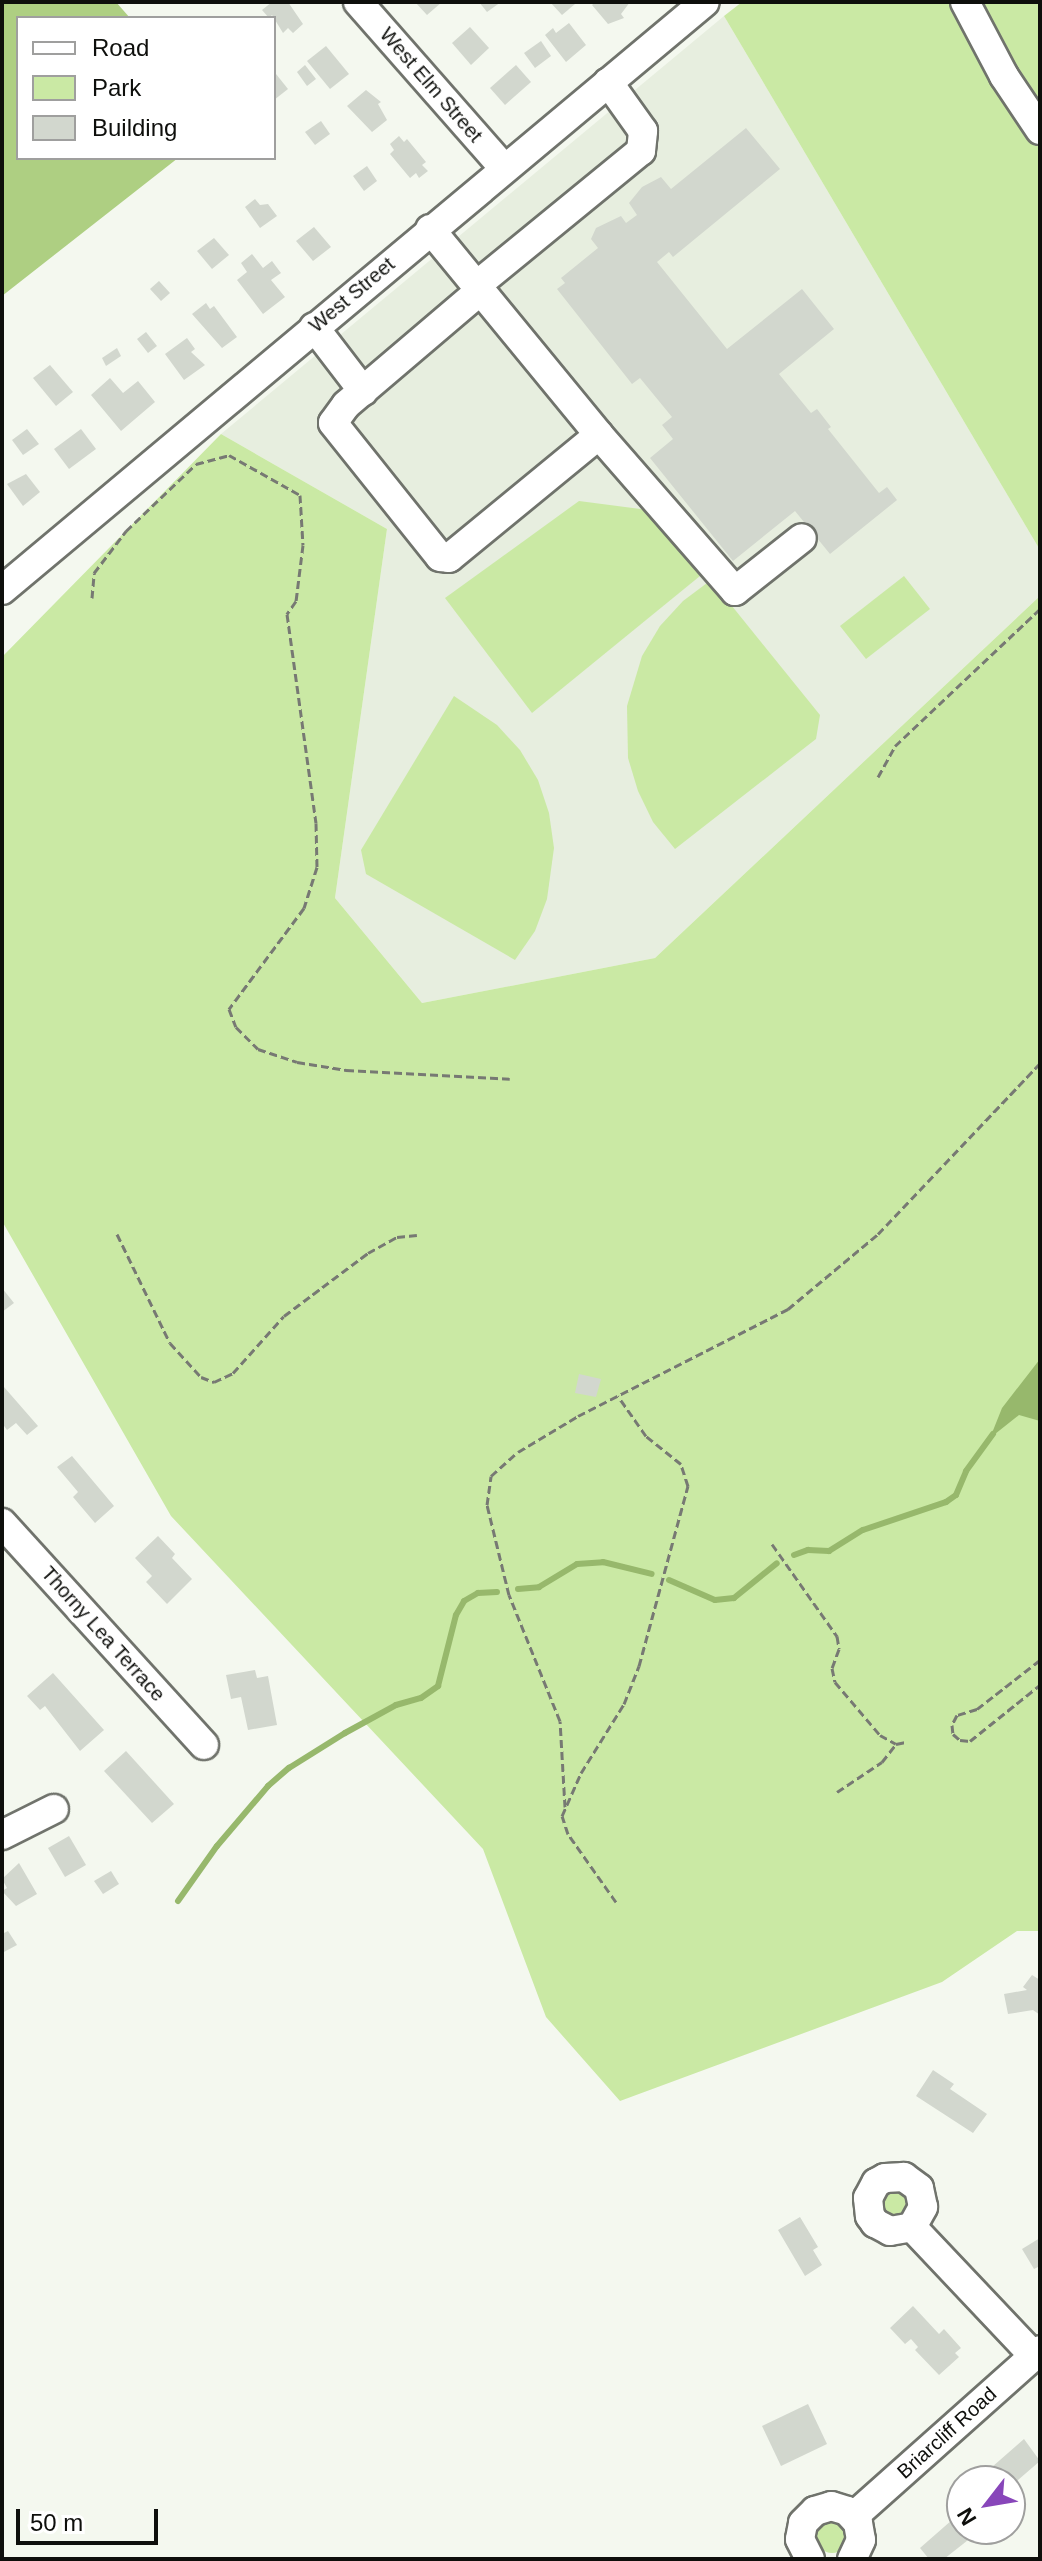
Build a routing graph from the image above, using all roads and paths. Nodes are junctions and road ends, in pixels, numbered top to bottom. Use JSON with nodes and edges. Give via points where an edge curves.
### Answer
{"nodes":[{"id":1,"x":358,"y":2,"type":"edge"},
{"id":2,"x":705,"y":2,"type":"edge"},
{"id":3,"x":965,"y":2,"type":"edge"},
{"id":4,"x":608,"y":82,"type":"junction"},
{"id":5,"x":1040,"y":130,"type":"edge"},
{"id":6,"x":503,"y":167,"type":"junction"},
{"id":7,"x":430,"y":229,"type":"junction"},
{"id":8,"x":479,"y":288,"type":"junction"},
{"id":9,"x":314,"y":327,"type":"junction"},
{"id":10,"x":363,"y":391,"type":"junction"},
{"id":11,"x":599,"y":435,"type":"junction"},
{"id":12,"x":802,"y":538,"type":"dead end"},
{"id":13,"x":2,"y":590,"type":"edge"},
{"id":14,"x":92,"y":598,"type":"dead end"},
{"id":15,"x":1040,"y":609,"type":"edge"},
{"id":16,"x":878,"y":777,"type":"dead end"},
{"id":17,"x":1040,"y":1063,"type":"edge"},
{"id":18,"x":510,"y":1079,"type":"dead end"},
{"id":19,"x":117,"y":1234,"type":"dead end"},
{"id":20,"x":417,"y":1235,"type":"dead end"},
{"id":21,"x":618,"y":1396,"type":"junction"},
{"id":22,"x":2,"y":1523,"type":"edge"},
{"id":23,"x":772,"y":1544,"type":"dead end"},
{"id":24,"x":1040,"y":1660,"type":"edge"},
{"id":25,"x":1040,"y":1685,"type":"edge"},
{"id":26,"x":906,"y":1742,"type":"dead end"},
{"id":27,"x":896,"y":1744,"type":"junction"},
{"id":28,"x":204,"y":1745,"type":"dead end"},
{"id":29,"x":837,"y":1792,"type":"dead end"},
{"id":30,"x":565,"y":1807,"type":"junction"},
{"id":31,"x":54,"y":1809,"type":"dead end"},
{"id":32,"x":2,"y":1835,"type":"edge"},
{"id":33,"x":616,"y":1902,"type":"dead end"},
{"id":34,"x":912,"y":2227,"type":"dead end"},
{"id":35,"x":1037,"y":2353,"type":"edge"},
{"id":36,"x":854,"y":2516,"type":"junction"},
{"id":37,"x":810,"y":2559,"type":"edge"},
{"id":38,"x":852,"y":2559,"type":"edge"}],
"edges":[{"from":1,"to":6,"type":"street","name":"West Elm Street"},
{"from":2,"to":4,"type":"street","name":"West Street"},
{"from":3,"to":5,"type":"street"},
{"from":4,"to":6,"type":"street","name":"West Street"},
{"from":4,"to":8,"type":"street","via":[[643,131],[641,151]]},
{"from":6,"to":7,"type":"street","name":"West Street"},
{"from":7,"to":8,"type":"street"},
{"from":7,"to":9,"type":"street","name":"West Street"},
{"from":8,"to":10,"type":"street"},
{"from":8,"to":11,"type":"street"},
{"from":9,"to":10,"type":"street"},
{"from":9,"to":13,"type":"street","name":"West Street"},
{"from":10,"to":11,"type":"street","via":[[333,423],[445,559]]},
{"from":11,"to":12,"type":"street","via":[[735,591]]},
{"from":14,"to":18,"type":"path","via":[[94,573],[126,531],[196,464],[229,455],[300,495],[303,545],[296,601],[287,614],[316,823],[317,867],[304,908],[229,1009],[236,1027],[258,1049],[297,1062],[346,1070]]},
{"from":15,"to":16,"type":"path","via":[[895,746]]},
{"from":17,"to":21,"type":"path","via":[[878,1234],[788,1309]]},
{"from":19,"to":20,"type":"path","via":[[170,1343],[201,1377],[214,1382],[233,1373],[284,1316],[368,1253],[397,1237]]},
{"from":21,"to":30,"type":"path","via":[[646,1436],[681,1464],[688,1486],[634,1679]]},
{"from":21,"to":30,"type":"path","via":[[518,1452],[491,1476],[487,1487],[515,1614],[560,1721]]},
{"from":22,"to":28,"type":"street","name":"Thorny Lea Terrace"},
{"from":23,"to":27,"type":"path","via":[[837,1636],[835,1682],[880,1735]]},
{"from":24,"to":25,"type":"path","via":[[977,1709],[957,1715],[953,1734],[970,1741]]},
{"from":26,"to":27,"type":"path"},
{"from":27,"to":29,"type":"path","via":[[882,1762]]},
{"from":30,"to":33,"type":"path","via":[[568,1834]]},
{"from":31,"to":32,"type":"street"},
{"from":34,"to":35,"type":"street"},
{"from":35,"to":36,"type":"street","name":"Briarcliff Road"},
{"from":36,"to":37,"type":"street","via":[[831,2506],[808,2516],[800,2539]]},
{"from":36,"to":38,"type":"street","via":[[861,2540]]}]}
